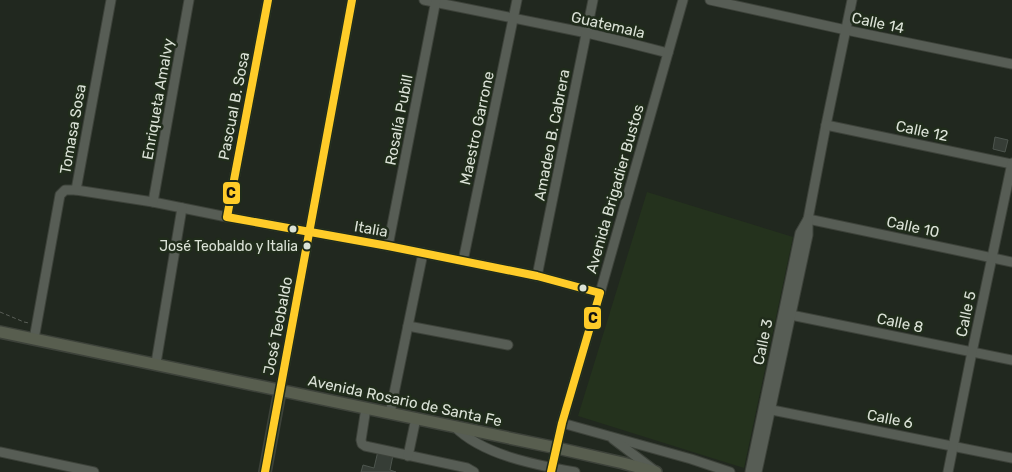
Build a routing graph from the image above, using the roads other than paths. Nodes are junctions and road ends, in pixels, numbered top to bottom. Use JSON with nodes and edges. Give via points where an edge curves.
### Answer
{"nodes":[{"id":1,"x":111,"y":0,"type":"edge"},
{"id":2,"x":189,"y":0,"type":"edge"},
{"id":3,"x":268,"y":0,"type":"edge"},
{"id":4,"x":352,"y":0,"type":"edge"},
{"id":5,"x":424,"y":0,"type":"edge"},
{"id":6,"x":517,"y":0,"type":"edge"},
{"id":7,"x":593,"y":0,"type":"edge"},
{"id":8,"x":683,"y":0,"type":"edge"},
{"id":9,"x":710,"y":0,"type":"edge"},
{"id":10,"x":852,"y":0,"type":"edge"},
{"id":11,"x":436,"y":1,"type":"edge"},
{"id":12,"x":514,"y":19,"type":"junction"},
{"id":13,"x":846,"y":30,"type":"junction"},
{"id":14,"x":587,"y":33,"type":"junction"},
{"id":15,"x":668,"y":53,"type":"junction"},
{"id":16,"x":1012,"y":64,"type":"edge"},
{"id":17,"x":826,"y":125,"type":"junction"},
{"id":18,"x":1012,"y":164,"type":"edge"},
{"id":19,"x":76,"y":190,"type":"junction"},
{"id":20,"x":153,"y":202,"type":"junction"},
{"id":21,"x":182,"y":208,"type":"junction"},
{"id":22,"x":227,"y":217,"type":"junction"},
{"id":23,"x":808,"y":219,"type":"junction"},
{"id":24,"x":309,"y":232,"type":"junction"},
{"id":25,"x":388,"y":246,"type":"junction"},
{"id":26,"x":423,"y":253,"type":"junction"},
{"id":27,"x":992,"y":258,"type":"junction"},
{"id":28,"x":463,"y":261,"type":"junction"},
{"id":29,"x":1012,"y":262,"type":"edge"},
{"id":30,"x":538,"y":276,"type":"junction"},
{"id":31,"x":600,"y":293,"type":"junction"},
{"id":32,"x":787,"y":314,"type":"junction"},
{"id":33,"x":408,"y":326,"type":"junction"},
{"id":34,"x":0,"y":332,"type":"edge"},
{"id":35,"x":34,"y":339,"type":"junction"},
{"id":36,"x":508,"y":345,"type":"dead end"},
{"id":37,"x":972,"y":352,"type":"junction"},
{"id":38,"x":1012,"y":360,"type":"edge"},
{"id":39,"x":156,"y":363,"type":"junction"},
{"id":40,"x":280,"y":391,"type":"junction"},
{"id":41,"x":366,"y":408,"type":"junction"},
{"id":42,"x":767,"y":409,"type":"junction"},
{"id":43,"x":390,"y":413,"type":"junction"},
{"id":44,"x":416,"y":418,"type":"junction"},
{"id":45,"x":562,"y":422,"type":"junction"},
{"id":46,"x":454,"y":426,"type":"junction"},
{"id":47,"x":607,"y":435,"type":"junction"},
{"id":48,"x":953,"y":446,"type":"junction"},
{"id":49,"x":557,"y":448,"type":"junction"},
{"id":50,"x":0,"y":452,"type":"edge"},
{"id":51,"x":408,"y":456,"type":"junction"},
{"id":52,"x":1012,"y":458,"type":"edge"},
{"id":53,"x":552,"y":470,"type":"edge"},
{"id":54,"x":94,"y":472,"type":"edge"},
{"id":55,"x":265,"y":472,"type":"edge"},
{"id":56,"x":474,"y":472,"type":"edge"},
{"id":57,"x":575,"y":472,"type":"edge"},
{"id":58,"x":656,"y":472,"type":"edge"},
{"id":59,"x":730,"y":472,"type":"edge"},
{"id":60,"x":750,"y":472,"type":"edge"},
{"id":61,"x":757,"y":472,"type":"edge"},
{"id":62,"x":948,"y":472,"type":"edge"}],
"edges":[{"from":1,"to":19,"type":"street","name":"Tomasa Sosa"},
{"from":2,"to":20,"type":"street","name":"Enriqueta Amalvy"},
{"from":3,"to":22,"type":"street","name":"Pascual B. Sosa"},
{"from":4,"to":24,"type":"street","name":"José Teobaldo"},
{"from":5,"to":11,"type":"street","name":"Guatemala"},
{"from":6,"to":12,"type":"street","name":"Maestro Garrone"},
{"from":7,"to":14,"type":"street","name":"Amadeo B. Cabrera"},
{"from":8,"to":15,"type":"street","name":"Avenida Brigadier Bustos"},
{"from":9,"to":13,"type":"street","name":"Calle 14"},
{"from":10,"to":13,"type":"street","name":"Calle 3"},
{"from":11,"to":12,"type":"street","name":"Guatemala"},
{"from":11,"to":25,"type":"street","name":"Rosalía Pubill"},
{"from":12,"to":14,"type":"street","name":"Guatemala"},
{"from":12,"to":28,"type":"street","name":"Maestro Garrone"},
{"from":13,"to":16,"type":"street","name":"Calle 14"},
{"from":13,"to":17,"type":"street","name":"Calle 3"},
{"from":14,"to":15,"type":"street","name":"Guatemala"},
{"from":14,"to":30,"type":"street","name":"Amadeo B. Cabrera"},
{"from":15,"to":31,"type":"street","name":"Avenida Brigadier Bustos"},
{"from":17,"to":18,"type":"street","name":"Calle 12"},
{"from":17,"to":23,"type":"street","name":"Calle 3"},
{"from":18,"to":27,"type":"street","name":"Calle 5"},
{"from":19,"to":20,"type":"street","name":"Italia"},
{"from":19,"to":35,"type":"street","name":"Tomasa Sosa","via":[[65,190],[60,196]]},
{"from":20,"to":21,"type":"street","name":"Italia"},
{"from":21,"to":22,"type":"street","name":"Italia"},
{"from":21,"to":39,"type":"street"},
{"from":22,"to":24,"type":"street","name":"Italia"},
{"from":23,"to":27,"type":"street","name":"Calle 10"},
{"from":23,"to":32,"type":"street","name":"Calle 3","via":[[808,235]]},
{"from":24,"to":25,"type":"street","name":"Italia"},
{"from":24,"to":40,"type":"street","name":"José Teobaldo"},
{"from":25,"to":26,"type":"street","name":"Italia"},
{"from":26,"to":28,"type":"street","name":"Italia"},
{"from":26,"to":33,"type":"street"},
{"from":27,"to":29,"type":"street","name":"Calle 10"},
{"from":27,"to":37,"type":"street","name":"Calle 5"},
{"from":28,"to":30,"type":"street","name":"Italia"},
{"from":30,"to":31,"type":"street","name":"Italia"},
{"from":31,"to":45,"type":"street","name":"Avenida Brigadier Bustos"},
{"from":32,"to":37,"type":"street","name":"Calle 8"},
{"from":32,"to":42,"type":"street","name":"Calle 3"},
{"from":33,"to":36,"type":"street"},
{"from":33,"to":43,"type":"street"},
{"from":34,"to":35,"type":"main road","name":"Avenida Rosario de Santa Fe"},
{"from":35,"to":39,"type":"main road","name":"Avenida Rosario de Santa Fe"},
{"from":37,"to":38,"type":"street","name":"Calle 8"},
{"from":37,"to":48,"type":"street","name":"Calle 5"},
{"from":39,"to":40,"type":"main road","name":"Avenida Rosario de Santa Fe"},
{"from":40,"to":41,"type":"main road","name":"Avenida Rosario de Santa Fe"},
{"from":40,"to":55,"type":"main road"},
{"from":41,"to":43,"type":"main road","name":"Avenida Rosario de Santa Fe"},
{"from":41,"to":51,"type":"street","via":[[362,444]]},
{"from":42,"to":48,"type":"street","name":"Calle 6"},
{"from":42,"to":60,"type":"street","name":"Calle 3"},
{"from":42,"to":61,"type":"street","name":"Calle 3"},
{"from":43,"to":44,"type":"main road","name":"Avenida Rosario de Santa Fe"},
{"from":44,"to":46,"type":"main road","name":"Avenida Rosario de Santa Fe"},
{"from":44,"to":51,"type":"street"},
{"from":45,"to":47,"type":"street"},
{"from":45,"to":49,"type":"street","name":"Avenida Brigadier Bustos"},
{"from":46,"to":49,"type":"main road","name":"Avenida Rosario de Santa Fe"},
{"from":46,"to":53,"type":"street","via":[[471,440],[511,458]]},
{"from":47,"to":58,"type":"street"},
{"from":47,"to":59,"type":"street"},
{"from":48,"to":52,"type":"street","name":"Calle 6"},
{"from":48,"to":62,"type":"street","name":"Calle 5"},
{"from":49,"to":53,"type":"street","name":"Avenida Brigadier Bustos"},
{"from":49,"to":58,"type":"main road","name":"Avenida Rosario de Santa Fe"},
{"from":50,"to":54,"type":"street"},
{"from":51,"to":56,"type":"street"},
{"from":53,"to":57,"type":"street"}]}
